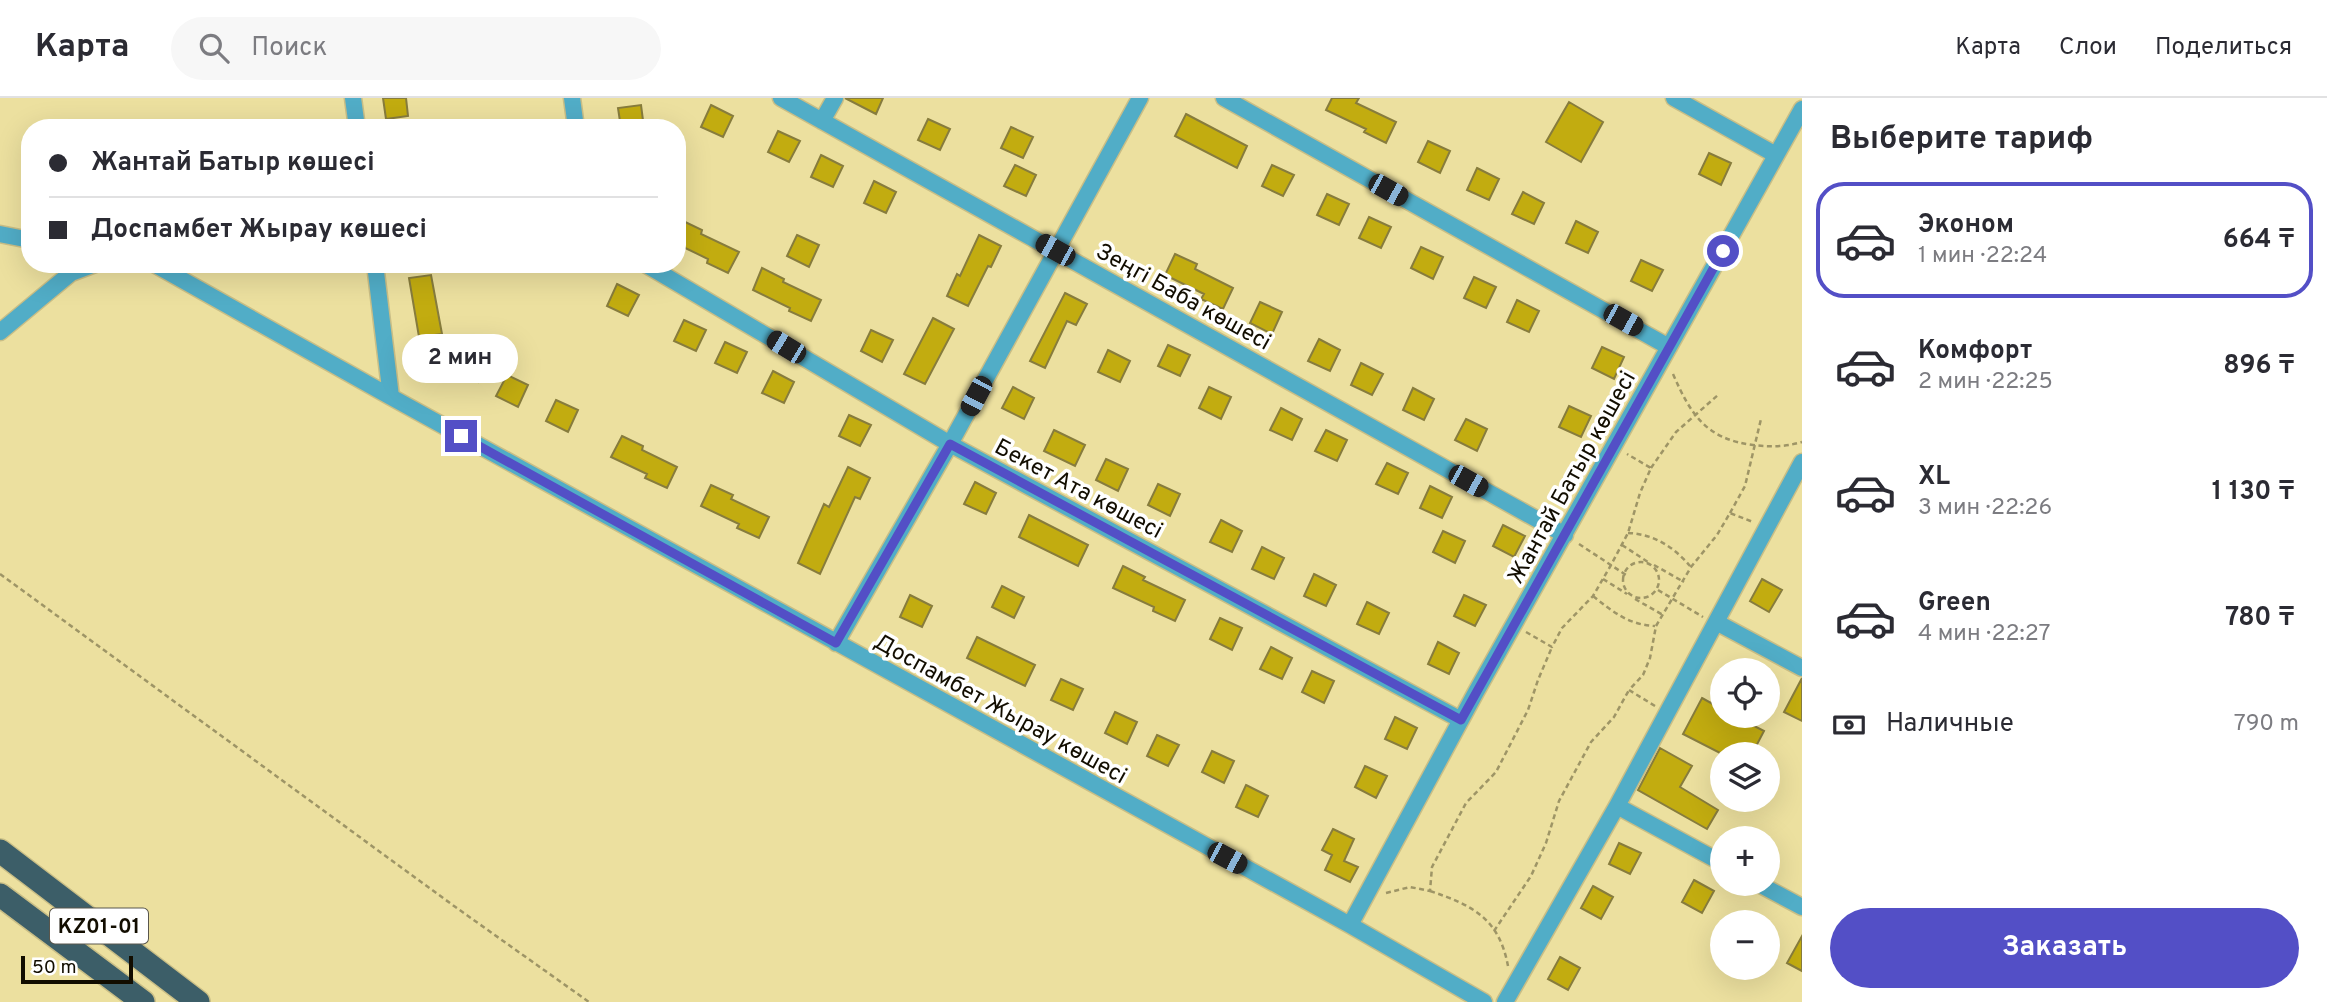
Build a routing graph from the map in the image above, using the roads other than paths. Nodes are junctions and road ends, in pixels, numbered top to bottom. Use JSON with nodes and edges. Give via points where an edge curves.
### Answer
{"nodes":[{"id":1,"x":353,"y":98,"type":"edge"},
{"id":2,"x":572,"y":98,"type":"edge"},
{"id":3,"x":781,"y":98,"type":"edge"},
{"id":4,"x":835,"y":98,"type":"edge"},
{"id":5,"x":1140,"y":98,"type":"edge"},
{"id":6,"x":1224,"y":98,"type":"edge"},
{"id":7,"x":1674,"y":98,"type":"edge"},
{"id":8,"x":1802,"y":109,"type":"edge"},
{"id":9,"x":356,"y":119,"type":"edge"},
{"id":10,"x":575,"y":119,"type":"edge"},
{"id":11,"x":822,"y":121,"type":"junction"},
{"id":12,"x":1776,"y":155,"type":"junction"},
{"id":13,"x":0,"y":234,"type":"edge"},
{"id":14,"x":21,"y":238,"type":"edge"},
{"id":15,"x":1055,"y":250,"type":"junction"},
{"id":16,"x":71,"y":273,"type":"edge"},
{"id":17,"x":170,"y":273,"type":"edge"},
{"id":18,"x":376,"y":273,"type":"edge"},
{"id":19,"x":660,"y":273,"type":"edge"},
{"id":20,"x":0,"y":332,"type":"edge"},
{"id":21,"x":1667,"y":351,"type":"junction"},
{"id":22,"x":391,"y":397,"type":"junction"},
{"id":23,"x":950,"y":444,"type":"junction"},
{"id":24,"x":1802,"y":462,"type":"edge"},
{"id":25,"x":1565,"y":535,"type":"junction"},
{"id":26,"x":1716,"y":622,"type":"junction"},
{"id":27,"x":836,"y":643,"type":"junction"},
{"id":28,"x":1802,"y":668,"type":"edge"},
{"id":29,"x":1461,"y":720,"type":"junction"},
{"id":30,"x":1616,"y":806,"type":"junction"},
{"id":31,"x":0,"y":850,"type":"edge"},
{"id":32,"x":1710,"y":857,"type":"edge"},
{"id":33,"x":0,"y":895,"type":"edge"},
{"id":34,"x":1780,"y":895,"type":"edge"},
{"id":35,"x":1802,"y":907,"type":"edge"},
{"id":36,"x":1350,"y":925,"type":"junction"},
{"id":37,"x":1508,"y":996,"type":"edge"},
{"id":38,"x":143,"y":1002,"type":"edge"},
{"id":39,"x":198,"y":1002,"type":"edge"},
{"id":40,"x":1484,"y":1002,"type":"edge"}],
"edges":[{"from":1,"to":9,"type":"street"},
{"from":2,"to":10,"type":"street"},
{"from":3,"to":11,"type":"street","name":"Зеңгі Баба көшесі"},
{"from":4,"to":11,"type":"street"},
{"from":5,"to":15,"type":"street"},
{"from":6,"to":21,"type":"street"},
{"from":7,"to":12,"type":"street"},
{"from":8,"to":12,"type":"street","name":"Жантай Батыр көшесі"},
{"from":11,"to":15,"type":"street","name":"Зеңгі Баба көшесі"},
{"from":12,"to":21,"type":"street","name":"Жантай Батыр көшесі"},
{"from":13,"to":14,"type":"street"},
{"from":15,"to":23,"type":"street"},
{"from":15,"to":25,"type":"street","name":"Зеңгі Баба көшесі"},
{"from":16,"to":20,"type":"street"},
{"from":17,"to":22,"type":"street","name":"Доспамбет Жырау көшесі"},
{"from":18,"to":22,"type":"street"},
{"from":19,"to":23,"type":"street","name":"Бекет Ата көшесі"},
{"from":21,"to":25,"type":"street","name":"Жантай Батыр көшесі"},
{"from":22,"to":27,"type":"street","name":"Доспамбет Жырау көшесі"},
{"from":23,"to":27,"type":"street"},
{"from":23,"to":29,"type":"street","name":"Бекет Ата көшесі"},
{"from":24,"to":26,"type":"street"},
{"from":25,"to":29,"type":"street","name":"Жантай Батыр көшесі"},
{"from":26,"to":28,"type":"street"},
{"from":26,"to":30,"type":"street"},
{"from":27,"to":36,"type":"street","name":"Доспамбет Жырау көшесі"},
{"from":29,"to":36,"type":"street","name":"Жантай Батыр көшесі"},
{"from":30,"to":32,"type":"street"},
{"from":30,"to":37,"type":"street"},
{"from":31,"to":39,"type":"highway","number":"KZ01-01"},
{"from":33,"to":38,"type":"highway","number":"KZ01-01"},
{"from":34,"to":35,"type":"street"},
{"from":36,"to":40,"type":"street","name":"Доспамбет Жырау көшесі"}]}
